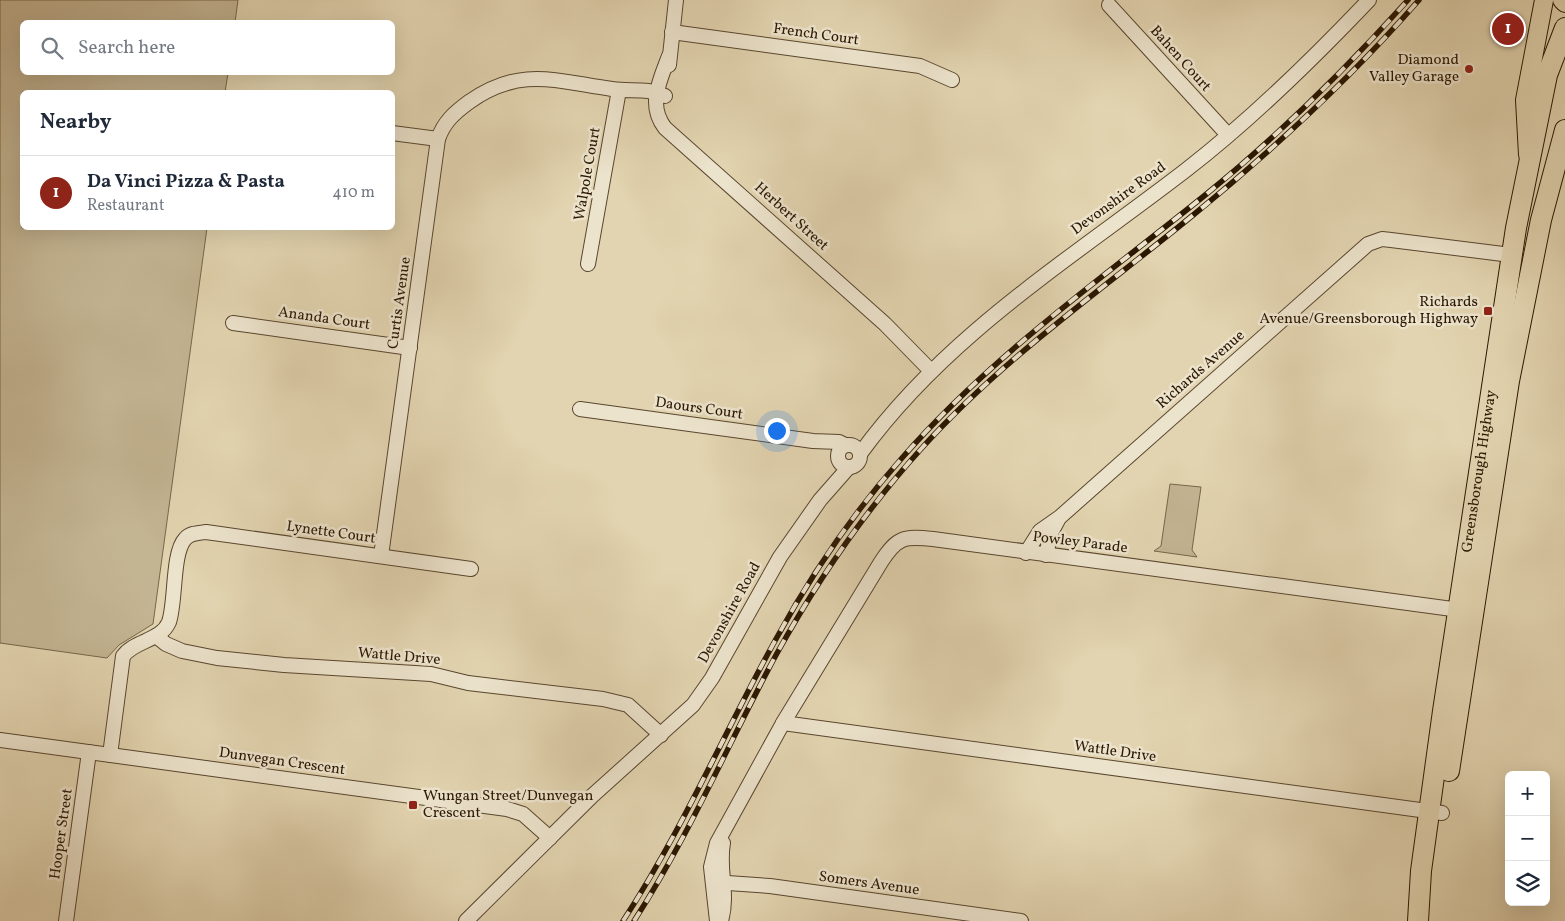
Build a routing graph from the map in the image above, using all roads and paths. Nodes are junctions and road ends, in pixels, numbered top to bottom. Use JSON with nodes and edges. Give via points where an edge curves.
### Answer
{"nodes":[{"id":1,"x":676,"y":0,"type":"edge"},
{"id":2,"x":1369,"y":0,"type":"edge"},
{"id":3,"x":1544,"y":0,"type":"edge"},
{"id":4,"x":1562,"y":0,"type":"edge"},
{"id":5,"x":1565,"y":3,"type":"edge"},
{"id":6,"x":1109,"y":5,"type":"dead end"},
{"id":7,"x":1565,"y":28,"type":"edge"},
{"id":8,"x":672,"y":32,"type":"junction"},
{"id":9,"x":952,"y":80,"type":"dead end"},
{"id":10,"x":619,"y":90,"type":"junction"},
{"id":11,"x":659,"y":95,"type":"junction"},
{"id":12,"x":1565,"y":130,"type":"edge"},
{"id":13,"x":395,"y":134,"type":"edge"},
{"id":14,"x":1228,"y":135,"type":"junction"},
{"id":15,"x":438,"y":140,"type":"junction"},
{"id":16,"x":1529,"y":163,"type":"junction"},
{"id":17,"x":1511,"y":256,"type":"junction"},
{"id":18,"x":588,"y":264,"type":"dead end"},
{"id":19,"x":233,"y":323,"type":"dead end"},
{"id":20,"x":410,"y":348,"type":"junction"},
{"id":21,"x":934,"y":368,"type":"junction"},
{"id":22,"x":580,"y":409,"type":"dead end"},
{"id":23,"x":884,"y":421,"type":"junction"},
{"id":24,"x":843,"y":454,"type":"junction"},
{"id":25,"x":1060,"y":517,"type":"junction"},
{"id":26,"x":1026,"y":553,"type":"junction"},
{"id":27,"x":1046,"y":555,"type":"junction"},
{"id":28,"x":381,"y":556,"type":"junction"},
{"id":29,"x":471,"y":569,"type":"dead end"},
{"id":30,"x":1466,"y":611,"type":"junction"},
{"id":31,"x":156,"y":636,"type":"junction"},
{"id":32,"x":783,"y":723,"type":"junction"},
{"id":33,"x":661,"y":735,"type":"junction"},
{"id":34,"x":0,"y":740,"type":"edge"},
{"id":35,"x":89,"y":752,"type":"junction"},
{"id":36,"x":110,"y":755,"type":"junction"},
{"id":37,"x":1436,"y":812,"type":"junction"},
{"id":38,"x":550,"y":838,"type":"junction"},
{"id":39,"x":719,"y":882,"type":"junction"},
{"id":40,"x":66,"y":921,"type":"edge"},
{"id":41,"x":466,"y":921,"type":"edge"},
{"id":42,"x":717,"y":921,"type":"edge"},
{"id":43,"x":721,"y":921,"type":"edge"},
{"id":44,"x":1020,"y":921,"type":"edge"},
{"id":45,"x":1418,"y":921,"type":"edge"},
{"id":46,"x":1424,"y":921,"type":"edge"}],
"edges":[{"from":1,"to":8,"type":"street"},
{"from":2,"to":14,"type":"street","name":"Devonshire Road","via":[[1304,67]]},
{"from":3,"to":16,"type":"main road","via":[[1526,100]]},
{"from":4,"to":5,"type":"main road"},
{"from":6,"to":14,"type":"street","name":"Bahen Court"},
{"from":7,"to":16,"type":"highway","name":"Greensborough Highway","via":[[1547,75]]},
{"from":8,"to":9,"type":"street","name":"French Court","via":[[920,66]]},
{"from":8,"to":11,"type":"street","via":[[670,76]]},
{"from":10,"to":11,"type":"street","name":"Curtis Avenue","via":[[638,89]]},
{"from":10,"to":15,"type":"street","name":"Curtis Avenue","via":[[543,80],[504,82],[482,93],[452,115],[441,129]]},
{"from":10,"to":18,"type":"street","name":"Walpole Court"},
{"from":11,"to":21,"type":"street","name":"Herbert Street","via":[[675,135]]},
{"from":12,"to":30,"type":"highway","name":"Greensborough Highway","via":[[1541,220]]},
{"from":13,"to":15,"type":"street"},
{"from":14,"to":21,"type":"street","name":"Devonshire Road","via":[[1026,288]]},
{"from":15,"to":20,"type":"street","name":"Curtis Avenue"},
{"from":16,"to":17,"type":"highway","name":"Greensborough Highway"},
{"from":17,"to":25,"type":"street","name":"Richards Avenue","via":[[1382,239],[1368,244]]},
{"from":17,"to":30,"type":"highway","name":"Greensborough Highway"},
{"from":19,"to":20,"type":"street","name":"Ananda Court"},
{"from":20,"to":28,"type":"street","name":"Curtis Avenue"},
{"from":21,"to":23,"type":"street","name":"Devonshire Road"},
{"from":22,"to":24,"type":"street","name":"Daours Court","via":[[813,441]]},
{"from":23,"to":24,"type":"street","name":"Devonshire Road"},
{"from":23,"to":24,"type":"street","name":"Devonshire Road","via":[[857,463]]},
{"from":24,"to":33,"type":"street","name":"Devonshire Road","via":[[820,500],[780,557],[707,686],[693,705]]},
{"from":25,"to":26,"type":"street","name":"Richards Avenue","via":[[1040,531]]},
{"from":25,"to":27,"type":"street","name":"Richards Avenue","via":[[1051,533]]},
{"from":26,"to":27,"type":"street","name":"Powley Parade"},
{"from":26,"to":32,"type":"street","name":"Powley Parade","via":[[912,537],[899,540],[881,562]]},
{"from":27,"to":30,"type":"street","name":"Powley Parade"},
{"from":28,"to":29,"type":"street","name":"Lynette Court"},
{"from":28,"to":31,"type":"street","name":"Lynette Court","via":[[206,532],[188,536],[181,544],[169,621]]},
{"from":30,"to":37,"type":"highway","name":"Greensborough Highway"},
{"from":31,"to":33,"type":"street","name":"Wattle Drive","via":[[182,651],[217,658],[431,674],[468,683],[603,699],[628,705]]},
{"from":31,"to":36,"type":"street","via":[[123,656]]},
{"from":32,"to":37,"type":"street","name":"Wattle Drive"},
{"from":32,"to":39,"type":"street","name":"Powley Parade","via":[[713,853]]},
{"from":33,"to":38,"type":"street","name":"Devonshire Road"},
{"from":34,"to":35,"type":"street","name":"Dunvegan Crescent"},
{"from":35,"to":36,"type":"street","name":"Dunvegan Crescent"},
{"from":35,"to":40,"type":"street","name":"Hooper Street"},
{"from":36,"to":38,"type":"street","name":"Dunvegan Crescent","via":[[507,809],[523,814]]},
{"from":37,"to":45,"type":"highway","name":"Greensborough Highway","via":[[1421,871]]},
{"from":37,"to":46,"type":"highway","name":"Greensborough Highway"},
{"from":38,"to":41,"type":"street","name":"Devonshire Road"},
{"from":39,"to":42,"type":"street"},
{"from":39,"to":43,"type":"street","via":[[725,898]]},
{"from":39,"to":44,"type":"street","name":"Somers Avenue","via":[[770,886]]}]}
